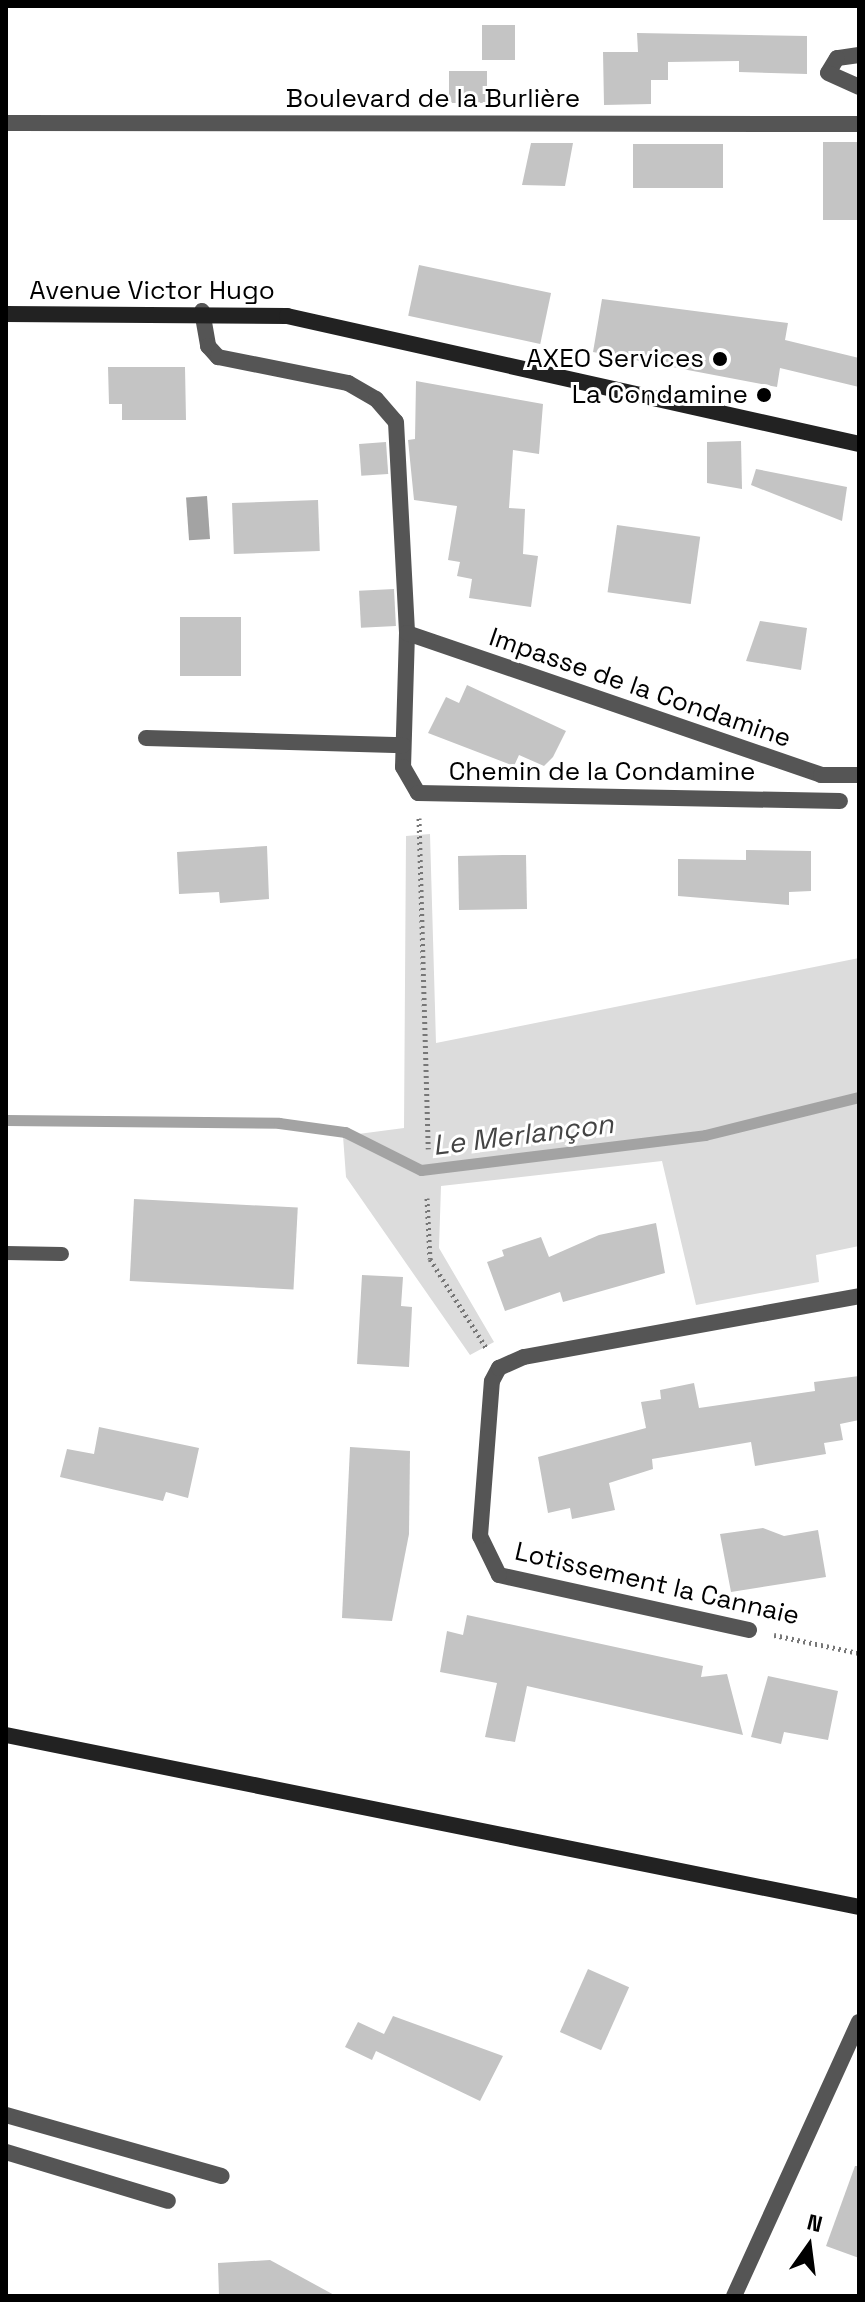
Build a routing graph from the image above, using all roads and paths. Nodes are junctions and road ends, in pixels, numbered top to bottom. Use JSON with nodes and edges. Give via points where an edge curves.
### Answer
{"nodes":[{"id":1,"x":859,"y":55,"type":"edge"},
{"id":2,"x":859,"y":87,"type":"edge"},
{"id":3,"x":6,"y":123,"type":"edge"},
{"id":4,"x":859,"y":124,"type":"edge"},
{"id":5,"x":202,"y":311,"type":"junction"},
{"id":6,"x":6,"y":314,"type":"edge"},
{"id":7,"x":859,"y":444,"type":"edge"},
{"id":8,"x":407,"y":633,"type":"junction"},
{"id":9,"x":146,"y":738,"type":"dead end"},
{"id":10,"x":403,"y":745,"type":"junction"},
{"id":11,"x":859,"y":775,"type":"edge"},
{"id":12,"x":418,"y":793,"type":"junction"},
{"id":13,"x":840,"y":801,"type":"dead end"},
{"id":14,"x":428,"y":1149,"type":"dead end"},
{"id":15,"x":427,"y":1198,"type":"dead end"},
{"id":16,"x":6,"y":1253,"type":"edge"},
{"id":17,"x":62,"y":1254,"type":"dead end"},
{"id":18,"x":859,"y":1296,"type":"edge"},
{"id":19,"x":499,"y":1368,"type":"junction"},
{"id":20,"x":749,"y":1630,"type":"joint"},
{"id":21,"x":859,"y":1653,"type":"edge"},
{"id":22,"x":6,"y":1735,"type":"edge"},
{"id":23,"x":859,"y":1907,"type":"edge"},
{"id":24,"x":859,"y":2022,"type":"edge"},
{"id":25,"x":6,"y":2115,"type":"edge"},
{"id":26,"x":6,"y":2152,"type":"edge"},
{"id":27,"x":222,"y":2176,"type":"dead end"},
{"id":28,"x":168,"y":2201,"type":"dead end"},
{"id":29,"x":734,"y":2296,"type":"edge"}],
"edges":[{"from":1,"to":2,"type":"street","via":[[837,58],[828,73]]},
{"from":3,"to":4,"type":"street","name":"Boulevard de la Burlière"},
{"from":5,"to":6,"type":"street","name":"Avenue Victor Hugo"},
{"from":5,"to":7,"type":"street","name":"Avenue Victor Hugo","via":[[287,316]]},
{"from":5,"to":8,"type":"street","name":"Chemin de la Condamine","via":[[208,346],[218,357],[348,383],[376,399],[396,422]]},
{"from":8,"to":10,"type":"street","name":"Chemin de la Condamine"},
{"from":8,"to":11,"type":"street","name":"Impasse de la Condamine","via":[[821,775]]},
{"from":9,"to":10,"type":"street"},
{"from":10,"to":12,"type":"street","name":"Chemin de la Condamine","via":[[403,767]]},
{"from":12,"to":13,"type":"street","name":"Chemin de la Condamine"},
{"from":12,"to":14,"type":"path"},
{"from":15,"to":19,"type":"path","via":[[430,1259]]},
{"from":16,"to":17,"type":"lane"},
{"from":18,"to":19,"type":"street","via":[[524,1357]]},
{"from":19,"to":20,"type":"street","name":"Lotissement la Cannaie","via":[[488,1398],[480,1536],[499,1575]]},
{"from":20,"to":21,"type":"path","name":"Lotissement la Cannaie"},
{"from":22,"to":23,"type":"street"},
{"from":24,"to":29,"type":"street"},
{"from":25,"to":27,"type":"street"},
{"from":26,"to":28,"type":"street"}]}
